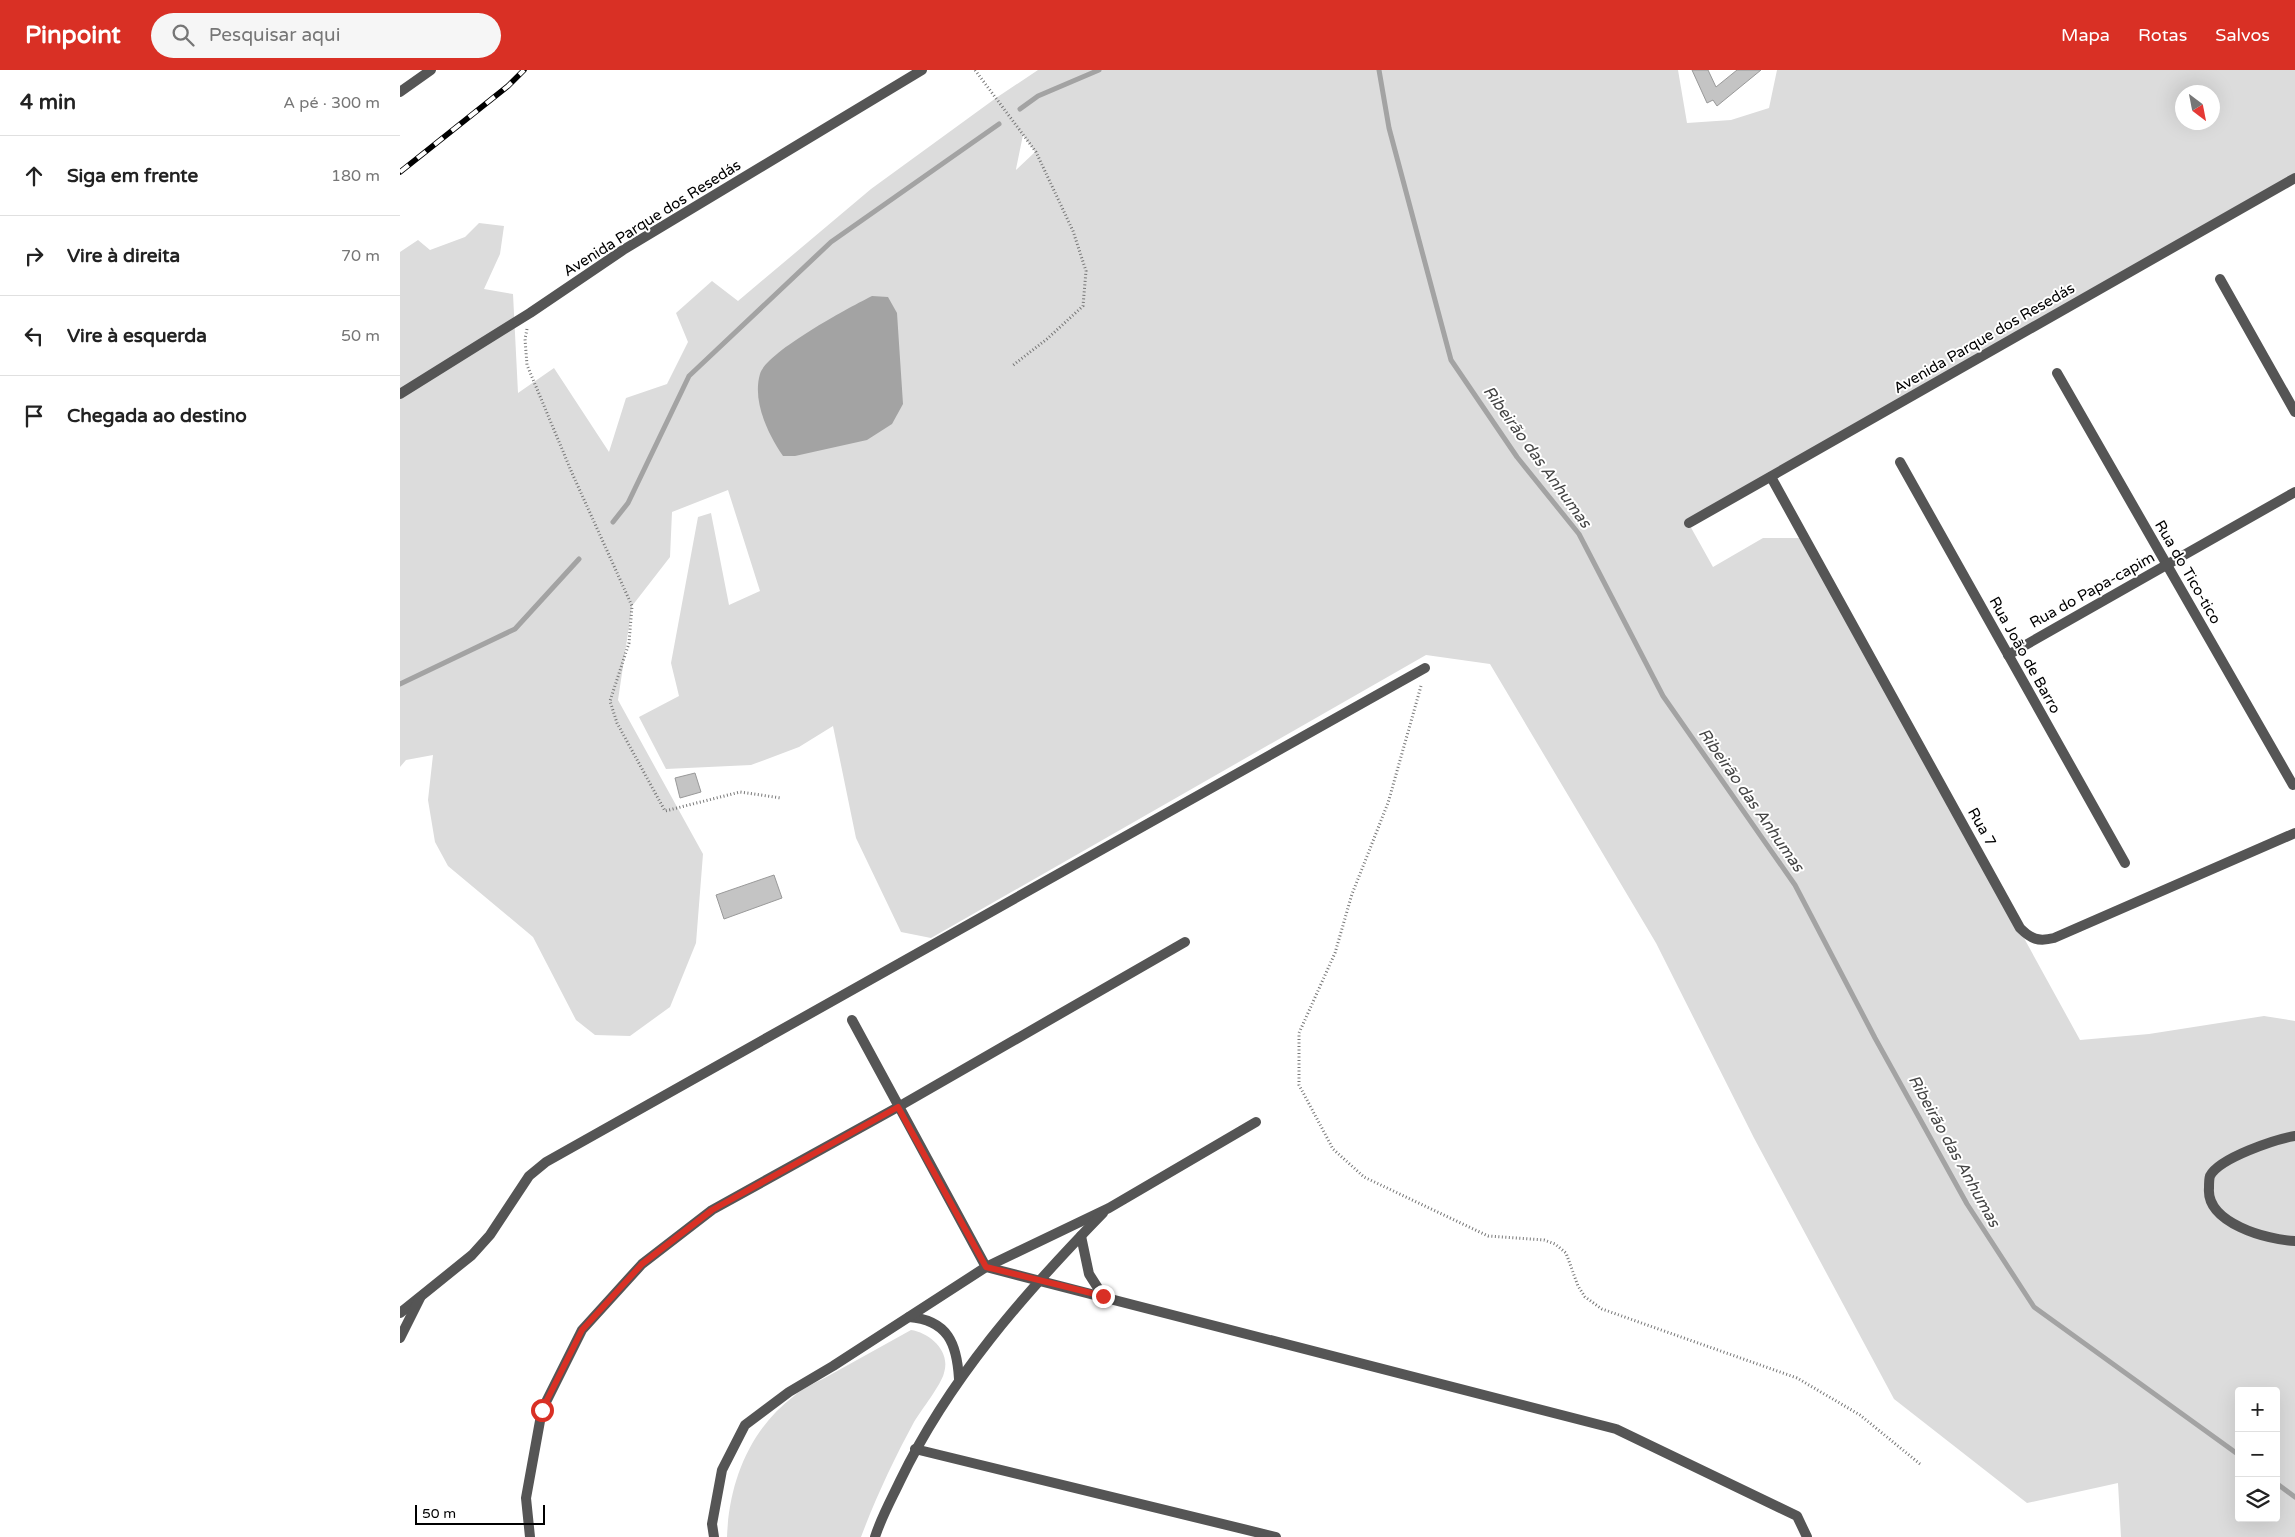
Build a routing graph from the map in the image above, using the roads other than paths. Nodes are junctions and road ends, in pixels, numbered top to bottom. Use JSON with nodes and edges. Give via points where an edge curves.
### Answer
{"nodes":[{"id":1,"x":922,"y":70,"type":"edge"},
{"id":2,"x":428,"y":71,"type":"edge"},
{"id":3,"x":400,"y":92,"type":"edge"},
{"id":4,"x":2295,"y":178,"type":"edge"},
{"id":5,"x":2220,"y":279,"type":"dead end"},
{"id":6,"x":2057,"y":373,"type":"dead end"},
{"id":7,"x":400,"y":394,"type":"edge"},
{"id":8,"x":2295,"y":412,"type":"edge"},
{"id":9,"x":1900,"y":462,"type":"dead end"},
{"id":10,"x":1771,"y":477,"type":"junction"},
{"id":11,"x":2295,"y":492,"type":"edge"},
{"id":12,"x":1689,"y":524,"type":"dead end"},
{"id":13,"x":2167,"y":565,"type":"junction"},
{"id":14,"x":2008,"y":655,"type":"junction"},
{"id":15,"x":1425,"y":668,"type":"road end"},
{"id":16,"x":2293,"y":785,"type":"dead end"},
{"id":17,"x":2295,"y":833,"type":"edge"},
{"id":18,"x":2125,"y":863,"type":"dead end"},
{"id":19,"x":1184,"y":942,"type":"dead end"},
{"id":20,"x":852,"y":1020,"type":"dead end"},
{"id":21,"x":898,"y":1107,"type":"junction"},
{"id":22,"x":1256,"y":1122,"type":"dead end"},
{"id":23,"x":2295,"y":1136,"type":"edge"},
{"id":24,"x":1109,"y":1208,"type":"junction"},
{"id":25,"x":1081,"y":1236,"type":"junction"},
{"id":26,"x":2295,"y":1241,"type":"edge"},
{"id":27,"x":986,"y":1267,"type":"junction"},
{"id":28,"x":1039,"y":1280,"type":"junction"},
{"id":29,"x":422,"y":1294,"type":"junction"},
{"id":30,"x":1103,"y":1296,"type":"junction"},
{"id":31,"x":400,"y":1312,"type":"edge"},
{"id":32,"x":909,"y":1317,"type":"junction"},
{"id":33,"x":400,"y":1338,"type":"edge"},
{"id":34,"x":959,"y":1379,"type":"junction"},
{"id":35,"x":915,"y":1449,"type":"junction"},
{"id":36,"x":530,"y":1537,"type":"edge"},
{"id":37,"x":714,"y":1537,"type":"edge"},
{"id":38,"x":875,"y":1537,"type":"edge"},
{"id":39,"x":1276,"y":1537,"type":"edge"},
{"id":40,"x":1807,"y":1537,"type":"edge"}],
"edges":[{"from":1,"to":7,"type":"street","name":"Avenida Parque dos Resedás","via":[[623,250]]},
{"from":2,"to":3,"type":"street"},
{"from":4,"to":10,"type":"street","name":"Avenida Parque dos Resedás"},
{"from":5,"to":8,"type":"street"},
{"from":6,"to":13,"type":"street","name":"Rua do Tico-tico"},
{"from":9,"to":14,"type":"street","name":"Rua João de Barro"},
{"from":10,"to":12,"type":"street","name":"Avenida Parque dos Resedás"},
{"from":10,"to":17,"type":"street","name":"Rua 7","via":[[2020,928],[2028,936],[2040,941],[2054,938]]},
{"from":11,"to":13,"type":"street","name":"Rua do Papa-capim"},
{"from":13,"to":14,"type":"street","name":"Rua do Papa-capim"},
{"from":13,"to":16,"type":"street","name":"Rua do Tico-tico"},
{"from":14,"to":18,"type":"street","name":"Rua João de Barro"},
{"from":15,"to":29,"type":"street","via":[[546,1162],[529,1176],[490,1236],[472,1255]]},
{"from":19,"to":21,"type":"street"},
{"from":20,"to":21,"type":"street"},
{"from":21,"to":27,"type":"street"},
{"from":21,"to":36,"type":"street","via":[[712,1210],[642,1264],[582,1330],[542,1410],[526,1498]]},
{"from":22,"to":24,"type":"street"},
{"from":23,"to":26,"type":"street","via":[[2276,1139],[2220,1166],[2210,1176],[2209,1194],[2216,1210],[2233,1223],[2279,1241]]},
{"from":24,"to":25,"type":"street"},
{"from":24,"to":27,"type":"street"},
{"from":25,"to":28,"type":"street"},
{"from":25,"to":30,"type":"street","via":[[1089,1274]]},
{"from":27,"to":28,"type":"street"},
{"from":27,"to":32,"type":"street"},
{"from":28,"to":30,"type":"street"},
{"from":28,"to":34,"type":"street"},
{"from":29,"to":31,"type":"street"},
{"from":29,"to":33,"type":"street"},
{"from":30,"to":40,"type":"street","via":[[1616,1429],[1797,1516]]},
{"from":32,"to":34,"type":"street","via":[[930,1321],[947,1334],[957,1354]]},
{"from":32,"to":37,"type":"street","via":[[789,1392],[745,1425],[722,1470],[712,1524]]},
{"from":34,"to":35,"type":"street"},
{"from":35,"to":38,"type":"street"},
{"from":35,"to":39,"type":"street"}]}
